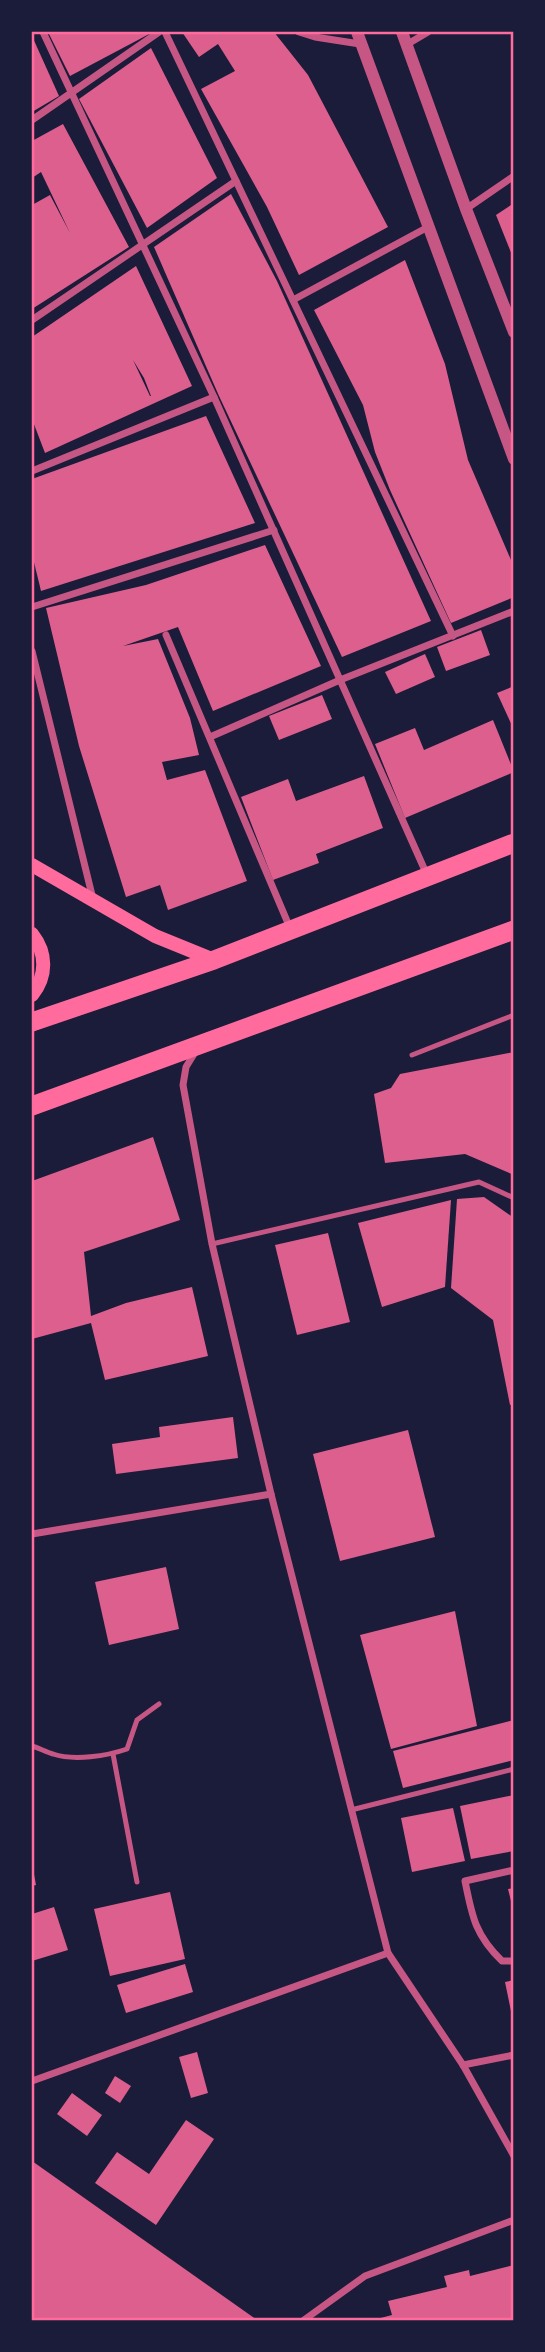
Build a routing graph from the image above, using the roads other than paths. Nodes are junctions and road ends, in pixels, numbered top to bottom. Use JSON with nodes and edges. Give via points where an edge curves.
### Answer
{"nodes":[{"id":1,"x":43,"y":32,"type":"edge"},
{"id":2,"x":159,"y":32,"type":"edge"},
{"id":3,"x":165,"y":32,"type":"edge"},
{"id":4,"x":299,"y":32,"type":"edge"},
{"id":5,"x":402,"y":32,"type":"edge"},
{"id":6,"x":428,"y":32,"type":"edge"},
{"id":7,"x":358,"y":38,"type":"edge"},
{"id":8,"x":406,"y":45,"type":"junction"},
{"id":9,"x":71,"y":93,"type":"junction"},
{"id":10,"x":32,"y":120,"type":"edge"},
{"id":11,"x":513,"y":176,"type":"edge"},
{"id":12,"x":236,"y":181,"type":"junction"},
{"id":13,"x":466,"y":209,"type":"junction"},
{"id":14,"x":428,"y":227,"type":"junction"},
{"id":15,"x":142,"y":243,"type":"junction"},
{"id":16,"x":293,"y":300,"type":"junction"},
{"id":17,"x":32,"y":320,"type":"edge"},
{"id":18,"x":513,"y":332,"type":"edge"},
{"id":19,"x":214,"y":397,"type":"junction"},
{"id":20,"x":513,"y":459,"type":"edge"},
{"id":21,"x":32,"y":471,"type":"edge"},
{"id":22,"x":274,"y":530,"type":"junction"},
{"id":23,"x":32,"y":607,"type":"edge"},
{"id":24,"x":513,"y":611,"type":"edge"},
{"id":25,"x":166,"y":635,"type":"dead end"},
{"id":26,"x":453,"y":636,"type":"junction"},
{"id":27,"x":32,"y":651,"type":"edge"},
{"id":28,"x":340,"y":680,"type":"junction"},
{"id":29,"x":210,"y":737,"type":"junction"},
{"id":30,"x":513,"y":843,"type":"edge"},
{"id":31,"x":32,"y":865,"type":"edge"},
{"id":32,"x":428,"y":876,"type":"junction"},
{"id":33,"x":94,"y":903,"type":"junction"},
{"id":34,"x":513,"y":930,"type":"edge"},
{"id":35,"x":291,"y":931,"type":"junction"},
{"id":36,"x":32,"y":934,"type":"edge"},
{"id":37,"x":214,"y":960,"type":"junction"},
{"id":38,"x":32,"y":995,"type":"edge"},
{"id":39,"x":513,"y":1015,"type":"edge"},
{"id":40,"x":32,"y":1023,"type":"edge"},
{"id":41,"x":211,"y":1041,"type":"junction"},
{"id":42,"x":412,"y":1055,"type":"dead end"},
{"id":43,"x":32,"y":1106,"type":"edge"},
{"id":44,"x":513,"y":1198,"type":"edge"},
{"id":45,"x":212,"y":1244,"type":"junction"},
{"id":46,"x":271,"y":1494,"type":"junction"},
{"id":47,"x":32,"y":1534,"type":"edge"},
{"id":48,"x":159,"y":1704,"type":"dead end"},
{"id":49,"x":32,"y":1746,"type":"edge"},
{"id":50,"x":113,"y":1754,"type":"junction"},
{"id":51,"x":513,"y":1769,"type":"edge"},
{"id":52,"x":351,"y":1810,"type":"junction"},
{"id":53,"x":513,"y":1870,"type":"edge"},
{"id":54,"x":137,"y":1882,"type":"dead end"},
{"id":55,"x":388,"y":1953,"type":"junction"},
{"id":56,"x":513,"y":1961,"type":"edge"},
{"id":57,"x":513,"y":2055,"type":"edge"},
{"id":58,"x":463,"y":2065,"type":"junction"},
{"id":59,"x":32,"y":2081,"type":"edge"},
{"id":60,"x":513,"y":2156,"type":"edge"},
{"id":61,"x":513,"y":2220,"type":"edge"},
{"id":62,"x":304,"y":2320,"type":"edge"}],
"edges":[{"from":1,"to":9,"type":"street"},
{"from":2,"to":9,"type":"street"},
{"from":3,"to":12,"type":"street"},
{"from":4,"to":7,"type":"street"},
{"from":5,"to":8,"type":"street"},
{"from":6,"to":8,"type":"street"},
{"from":7,"to":14,"type":"street"},
{"from":8,"to":13,"type":"street"},
{"from":9,"to":10,"type":"street"},
{"from":9,"to":15,"type":"street"},
{"from":11,"to":13,"type":"street"},
{"from":12,"to":15,"type":"street"},
{"from":12,"to":16,"type":"street"},
{"from":13,"to":18,"type":"street"},
{"from":14,"to":16,"type":"street"},
{"from":14,"to":20,"type":"street"},
{"from":15,"to":17,"type":"street"},
{"from":15,"to":19,"type":"street"},
{"from":16,"to":26,"type":"street"},
{"from":19,"to":21,"type":"street"},
{"from":19,"to":22,"type":"street"},
{"from":22,"to":23,"type":"street"},
{"from":22,"to":28,"type":"street"},
{"from":24,"to":26,"type":"street"},
{"from":25,"to":29,"type":"street"},
{"from":26,"to":28,"type":"street"},
{"from":27,"to":33,"type":"street"},
{"from":28,"to":29,"type":"street"},
{"from":28,"to":32,"type":"street"},
{"from":29,"to":35,"type":"street"},
{"from":30,"to":32,"type":"highway"},
{"from":31,"to":33,"type":"main road"},
{"from":32,"to":35,"type":"highway"},
{"from":33,"to":37,"type":"main road","via":[[155,936]]},
{"from":34,"to":41,"type":"highway"},
{"from":35,"to":37,"type":"highway"},
{"from":36,"to":38,"type":"main road","via":[[43,960],[41,979]]},
{"from":37,"to":40,"type":"highway"},
{"from":39,"to":42,"type":"lane"},
{"from":41,"to":43,"type":"highway"},
{"from":41,"to":45,"type":"street","via":[[195,1051],[186,1067],[185,1099]]},
{"from":44,"to":45,"type":"lane","via":[[479,1182]]},
{"from":45,"to":46,"type":"street"},
{"from":46,"to":47,"type":"street"},
{"from":46,"to":52,"type":"street"},
{"from":48,"to":50,"type":"lane","via":[[137,1720],[127,1749]]},
{"from":49,"to":50,"type":"lane","via":[[55,1755]]},
{"from":50,"to":54,"type":"lane"},
{"from":51,"to":52,"type":"lane"},
{"from":52,"to":55,"type":"street"},
{"from":53,"to":56,"type":"street","via":[[466,1881],[474,1923],[485,1945],[502,1961]]},
{"from":55,"to":58,"type":"street"},
{"from":55,"to":59,"type":"street"},
{"from":57,"to":58,"type":"street"},
{"from":58,"to":60,"type":"street"},
{"from":61,"to":62,"type":"street","via":[[365,2276]]}]}
